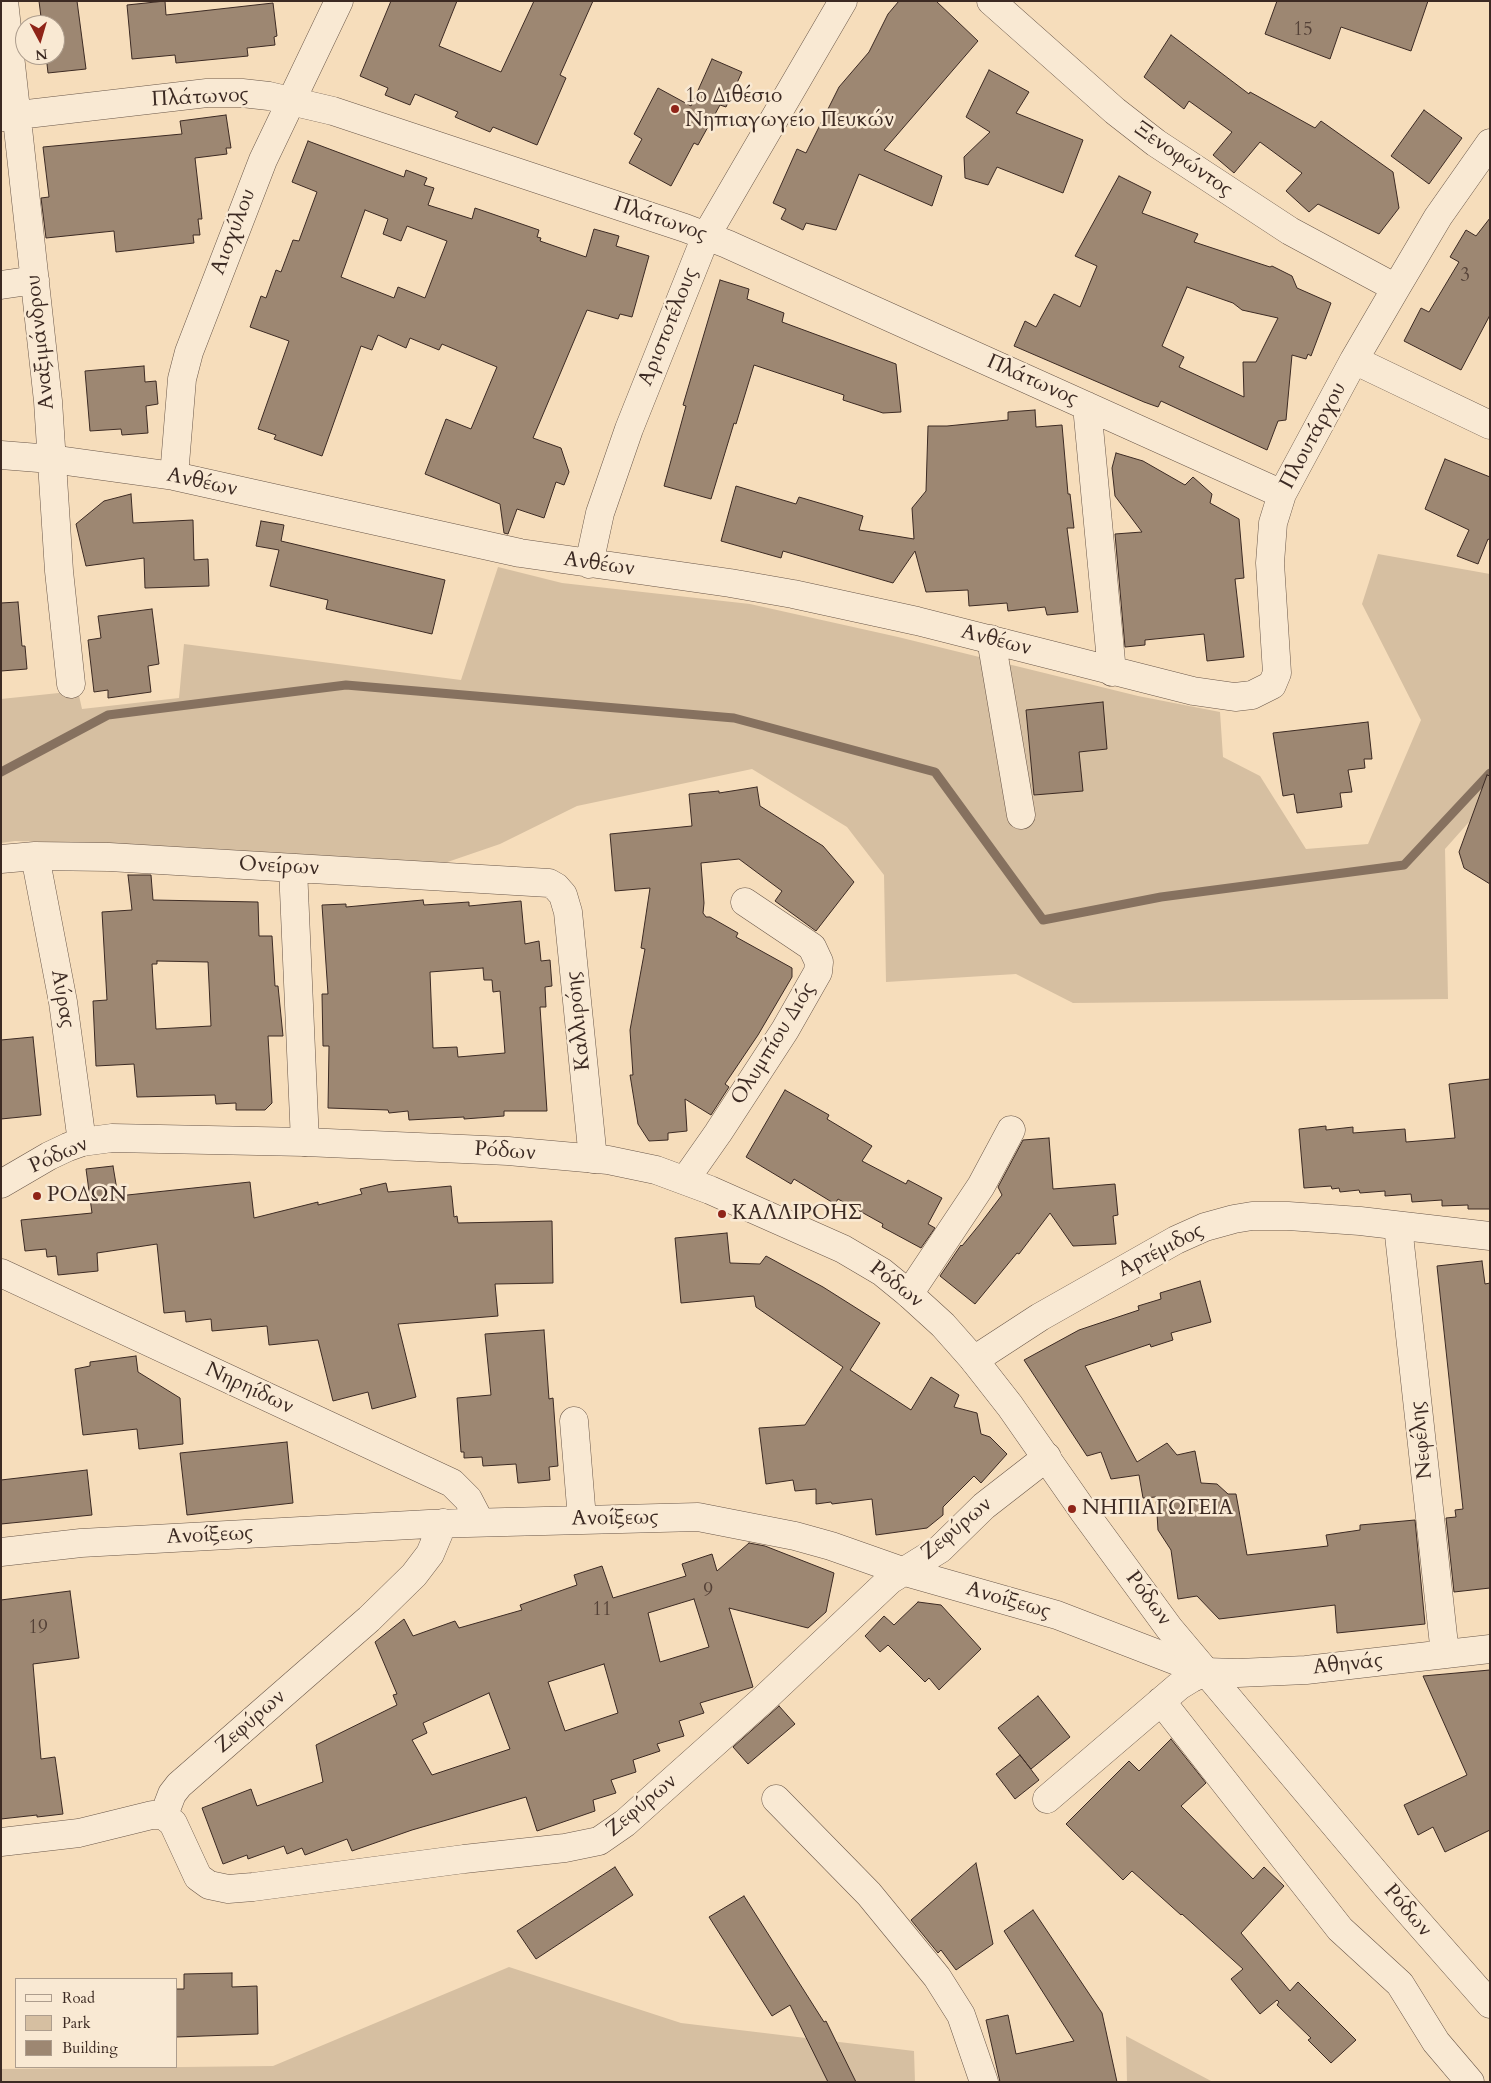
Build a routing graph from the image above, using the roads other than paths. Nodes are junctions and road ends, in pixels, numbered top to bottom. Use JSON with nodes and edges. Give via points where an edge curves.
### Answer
{"nodes":[{"id":1,"x":4,"y":1,"type":"edge"},
{"id":2,"x":339,"y":1,"type":"edge"},
{"id":3,"x":843,"y":1,"type":"edge"},
{"id":4,"x":992,"y":1,"type":"edge"},
{"id":5,"x":291,"y":100,"type":"junction"},
{"id":6,"x":8,"y":116,"type":"edge"},
{"id":7,"x":1490,"y":143,"type":"edge"},
{"id":8,"x":706,"y":236,"type":"junction"},
{"id":9,"x":35,"y":280,"type":"junction"},
{"id":10,"x":1,"y":285,"type":"edge"},
{"id":11,"x":1396,"y":288,"type":"junction"},
{"id":12,"x":1354,"y":360,"type":"junction"},
{"id":13,"x":1087,"y":406,"type":"junction"},
{"id":14,"x":1490,"y":425,"type":"edge"},
{"id":15,"x":1,"y":455,"type":"edge"},
{"id":16,"x":51,"y":459,"type":"junction"},
{"id":17,"x":174,"y":476,"type":"junction"},
{"id":18,"x":1282,"y":494,"type":"junction"},
{"id":19,"x":589,"y":564,"type":"junction"},
{"id":20,"x":991,"y":639,"type":"junction"},
{"id":21,"x":1112,"y":672,"type":"junction"},
{"id":22,"x":71,"y":684,"type":"dead end"},
{"id":23,"x":1193,"y":691,"type":"joint"},
{"id":24,"x":1021,"y":814,"type":"dead end"},
{"id":25,"x":35,"y":856,"type":"junction"},
{"id":26,"x":1,"y":859,"type":"edge"},
{"id":27,"x":293,"y":868,"type":"junction"},
{"id":28,"x":556,"y":887,"type":"joint"},
{"id":29,"x":745,"y":902,"type":"dead end"},
{"id":30,"x":1011,"y":1130,"type":"dead end"},
{"id":31,"x":82,"y":1142,"type":"junction"},
{"id":32,"x":305,"y":1142,"type":"junction"},
{"id":33,"x":594,"y":1159,"type":"junction"},
{"id":34,"x":685,"y":1180,"type":"junction"},
{"id":35,"x":1,"y":1184,"type":"edge"},
{"id":36,"x":1398,"y":1226,"type":"junction"},
{"id":37,"x":1490,"y":1236,"type":"edge"},
{"id":38,"x":1,"y":1273,"type":"edge"},
{"id":39,"x":909,"y":1294,"type":"junction"},
{"id":40,"x":974,"y":1360,"type":"junction"},
{"id":41,"x":574,"y":1422,"type":"dead end"},
{"id":42,"x":1046,"y":1457,"type":"junction"},
{"id":43,"x":582,"y":1519,"type":"junction"},
{"id":44,"x":480,"y":1522,"type":"junction"},
{"id":45,"x":444,"y":1523,"type":"junction"},
{"id":46,"x":1,"y":1552,"type":"edge"},
{"id":47,"x":902,"y":1571,"type":"junction"},
{"id":48,"x":1490,"y":1649,"type":"edge"},
{"id":49,"x":1445,"y":1654,"type":"junction"},
{"id":50,"x":1205,"y":1672,"type":"junction"},
{"id":51,"x":1161,"y":1701,"type":"junction"},
{"id":52,"x":776,"y":1799,"type":"dead end"},
{"id":53,"x":1047,"y":1799,"type":"dead end"},
{"id":54,"x":164,"y":1815,"type":"junction"},
{"id":55,"x":1,"y":1842,"type":"edge"},
{"id":56,"x":1490,"y":2004,"type":"edge"},
{"id":57,"x":984,"y":2082,"type":"edge"},
{"id":58,"x":1470,"y":2082,"type":"edge"}],
"edges":[{"from":1,"to":6,"type":"street","name":"Αναξιμάνδρου"},
{"from":2,"to":5,"type":"street","name":"Αισχύλου"},
{"from":3,"to":8,"type":"street","name":"Αριστοτέλους"},
{"from":4,"to":11,"type":"street","name":"Ξενοφώντος","via":[[1108,106],[1156,143],[1290,232]]},
{"from":5,"to":6,"type":"street","name":"Πλάτωνος","via":[[242,93],[207,93]]},
{"from":5,"to":8,"type":"street","name":"Πλάτωνος","via":[[404,134]]},
{"from":5,"to":17,"type":"street","name":"Αισχύλου","via":[[243,209],[189,352],[182,379]]},
{"from":6,"to":9,"type":"street","name":"Αναξιμάνδρου"},
{"from":7,"to":11,"type":"street","name":"Πλουτάρχου","via":[[1438,217]]},
{"from":8,"to":13,"type":"street","name":"Πλάτωνος"},
{"from":8,"to":19,"type":"street","name":"Αριστοτέλους","via":[[628,429],[600,513]]},
{"from":9,"to":10,"type":"street"},
{"from":9,"to":16,"type":"street","name":"Αναξιμάνδρου"},
{"from":11,"to":12,"type":"street","name":"Πλουτάρχου"},
{"from":12,"to":14,"type":"street"},
{"from":12,"to":18,"type":"street","name":"Πλουτάρχου"},
{"from":13,"to":18,"type":"street","name":"Πλάτωνος"},
{"from":13,"to":21,"type":"street"},
{"from":15,"to":16,"type":"street","name":"Ανθέων"},
{"from":16,"to":17,"type":"street","name":"Ανθέων"},
{"from":16,"to":22,"type":"street","name":"Αναξιμάνδρου"},
{"from":17,"to":19,"type":"street","name":"Ανθέων","via":[[458,540]]},
{"from":18,"to":23,"type":"street","name":"Πλουτάρχου","via":[[1273,522],[1270,563],[1278,668],[1275,682],[1263,691],[1247,696]]},
{"from":19,"to":20,"type":"street","name":"Ανθέων","via":[[784,593]]},
{"from":20,"to":21,"type":"street","name":"Ανθέων"},
{"from":20,"to":24,"type":"street"},
{"from":21,"to":23,"type":"street","name":"Ανθέων"},
{"from":25,"to":26,"type":"street","name":"Ονείρων"},
{"from":25,"to":27,"type":"street","name":"Ονείρων"},
{"from":25,"to":31,"type":"street","name":"Αύρας","via":[[63,1002]]},
{"from":27,"to":28,"type":"street","name":"Ονείρων","via":[[540,881]]},
{"from":27,"to":32,"type":"street"},
{"from":28,"to":33,"type":"street","name":"Καλλιρόης","via":[[565,900],[569,918]]},
{"from":29,"to":34,"type":"street","name":"Ολυμπίου Διός","via":[[812,948],[819,962],[818,972],[770,1054]]},
{"from":30,"to":39,"type":"street","via":[[981,1186]]},
{"from":31,"to":32,"type":"street","name":"Ρόδων","via":[[129,1138]]},
{"from":31,"to":35,"type":"street","name":"Ρόδων","via":[[48,1156]]},
{"from":32,"to":33,"type":"street","name":"Ρόδων"},
{"from":33,"to":34,"type":"street","name":"Ρόδων","via":[[625,1163]]},
{"from":34,"to":39,"type":"street","name":"Ρόδων","via":[[819,1236],[882,1272]]},
{"from":36,"to":37,"type":"street","name":"Αρτέμιδος"},
{"from":36,"to":40,"type":"street","name":"Αρτέμιδος","via":[[1273,1216],[1245,1217],[1205,1227],[1040,1317]]},
{"from":36,"to":49,"type":"street","name":"Νεφέλης"},
{"from":38,"to":44,"type":"street","name":"Νηρηίδων","via":[[452,1483],[468,1499]]},
{"from":39,"to":40,"type":"street","name":"Ρόδων"},
{"from":40,"to":42,"type":"street","name":"Ρόδων"},
{"from":41,"to":43,"type":"street"},
{"from":42,"to":47,"type":"street","name":"Ζεφύρων","via":[[984,1506],[940,1549]]},
{"from":42,"to":50,"type":"street","name":"Ρόδων","via":[[1142,1592]]},
{"from":43,"to":44,"type":"street","name":"Ανοίξεως"},
{"from":43,"to":47,"type":"street","name":"Ανοίξεως","via":[[698,1518],[795,1536]]},
{"from":44,"to":45,"type":"street","name":"Ανοίξεως"},
{"from":45,"to":46,"type":"street","name":"Ανοίξεως","via":[[81,1543]]},
{"from":45,"to":54,"type":"street","name":"Ζεφύρων","via":[[430,1554],[414,1575],[369,1619],[180,1785],[172,1794]]},
{"from":47,"to":50,"type":"street","name":"Ανοίξεως","via":[[1057,1615]]},
{"from":47,"to":54,"type":"street","name":"Ζεφύρων","via":[[647,1803],[599,1842],[228,1889],[209,1885],[198,1878],[173,1823]]},
{"from":48,"to":49,"type":"street","name":"Αθηνάς"},
{"from":49,"to":50,"type":"street","name":"Αθηνάς","via":[[1298,1670]]},
{"from":50,"to":51,"type":"street","via":[[1185,1682]]},
{"from":50,"to":56,"type":"street","name":"Ρόδων"},
{"from":51,"to":53,"type":"street"},
{"from":51,"to":58,"type":"street","via":[[1340,1929],[1400,1984],[1436,2042]]},
{"from":52,"to":57,"type":"street","via":[[869,1894],[938,1976],[961,2015]]},
{"from":54,"to":55,"type":"street","via":[[79,1833]]}]}
